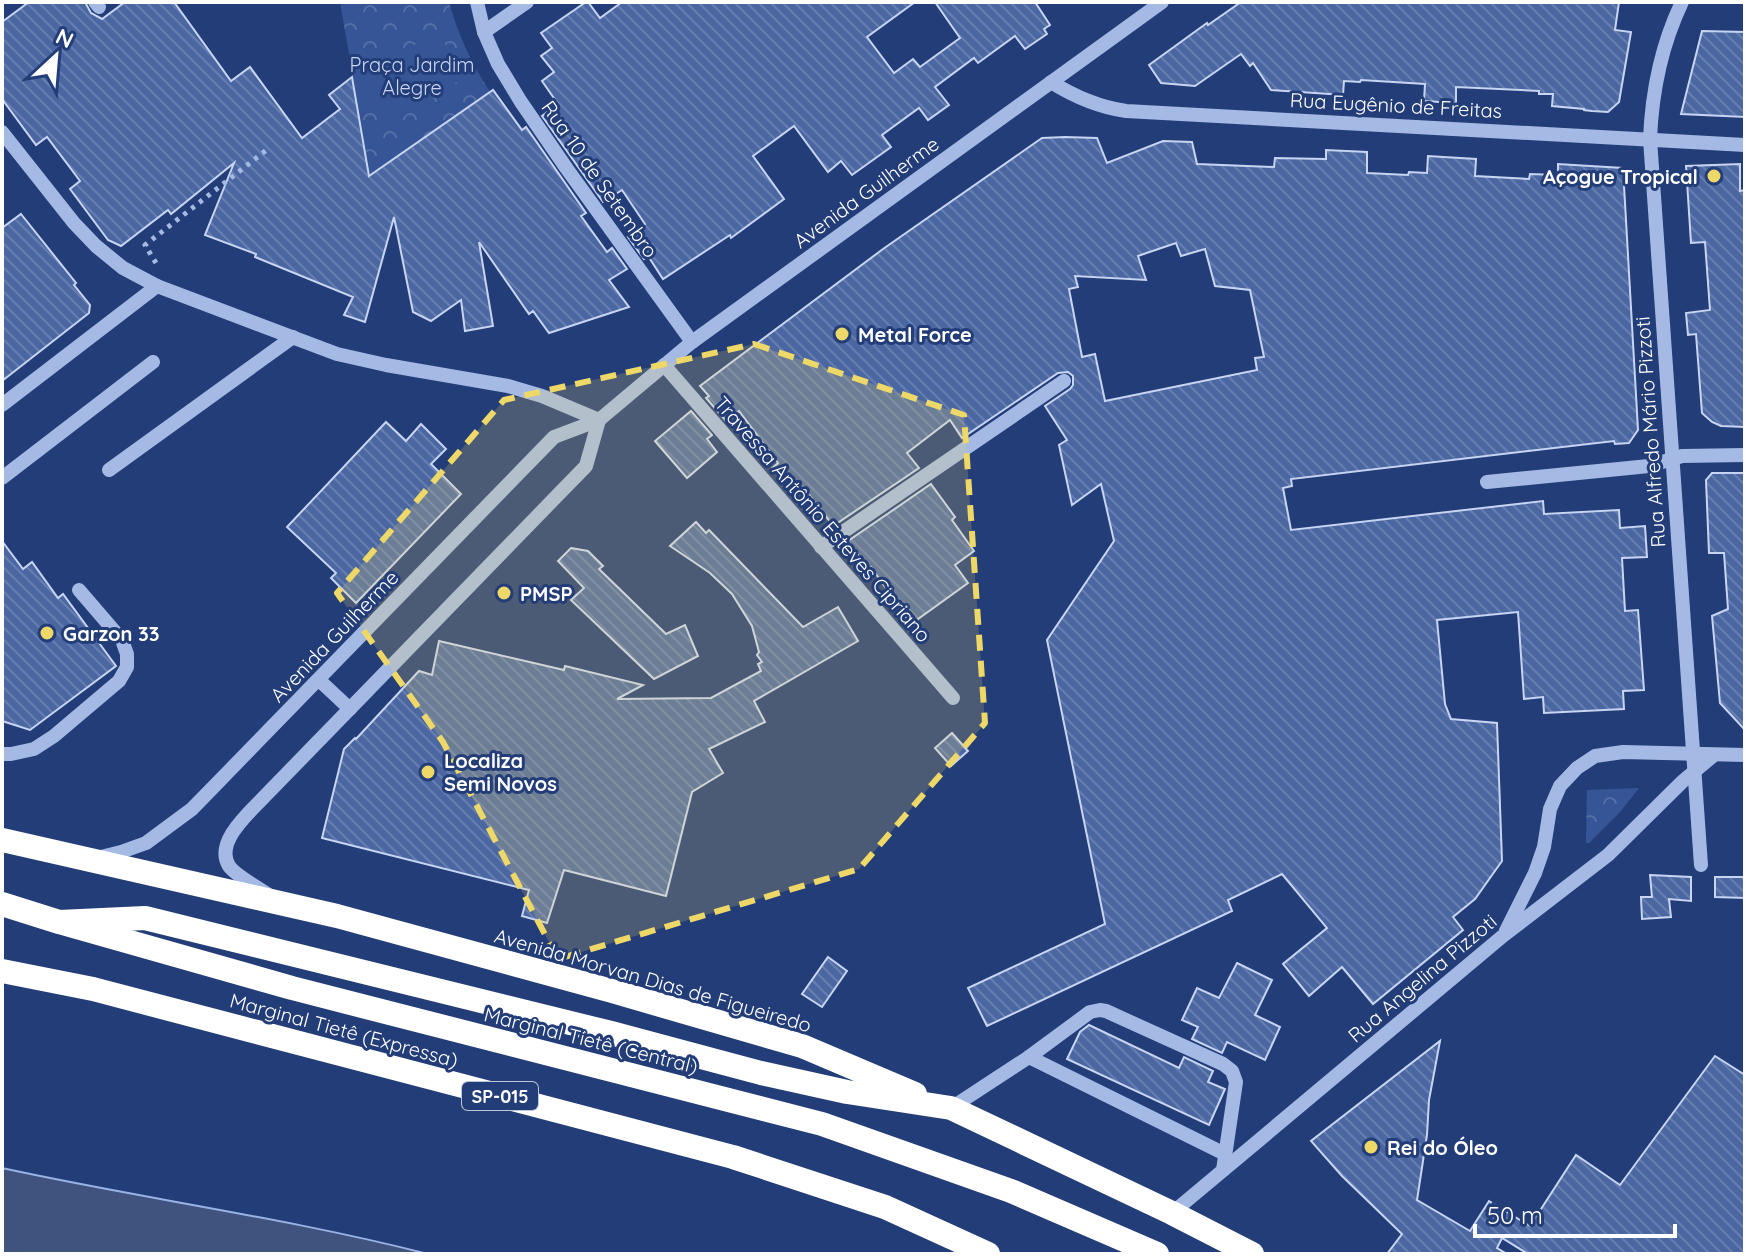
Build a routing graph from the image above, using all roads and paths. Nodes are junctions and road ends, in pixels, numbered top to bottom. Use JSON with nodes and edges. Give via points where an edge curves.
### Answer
{"nodes":[{"id":1,"x":477,"y":2,"type":"edge"},
{"id":2,"x":527,"y":2,"type":"edge"},
{"id":3,"x":1162,"y":2,"type":"edge"},
{"id":4,"x":1682,"y":2,"type":"edge"},
{"id":5,"x":484,"y":32,"type":"junction"},
{"id":6,"x":1051,"y":82,"type":"junction"},
{"id":7,"x":2,"y":132,"type":"edge"},
{"id":8,"x":1650,"y":139,"type":"junction"},
{"id":9,"x":1745,"y":145,"type":"edge"},
{"id":10,"x":269,"y":148,"type":"dead end"},
{"id":11,"x":157,"y":286,"type":"junction"},
{"id":12,"x":293,"y":337,"type":"junction"},
{"id":13,"x":692,"y":342,"type":"junction"},
{"id":14,"x":153,"y":362,"type":"dead end"},
{"id":15,"x":664,"y":365,"type":"junction"},
{"id":16,"x":1064,"y":381,"type":"dead end"},
{"id":17,"x":2,"y":405,"type":"edge"},
{"id":18,"x":599,"y":420,"type":"junction"},
{"id":19,"x":1745,"y":455,"type":"edge"},
{"id":20,"x":1671,"y":459,"type":"junction"},
{"id":21,"x":109,"y":470,"type":"dead end"},
{"id":22,"x":2,"y":478,"type":"edge"},
{"id":23,"x":1487,"y":482,"type":"dead end"},
{"id":24,"x":821,"y":547,"type":"junction"},
{"id":25,"x":79,"y":590,"type":"dead end"},
{"id":26,"x":319,"y":680,"type":"junction"},
{"id":27,"x":953,"y":698,"type":"dead end"},
{"id":28,"x":350,"y":709,"type":"junction"},
{"id":29,"x":2,"y":754,"type":"edge"},
{"id":30,"x":1693,"y":755,"type":"junction"},
{"id":31,"x":1714,"y":755,"type":"junction"},
{"id":32,"x":1745,"y":755,"type":"edge"},
{"id":33,"x":1693,"y":770,"type":"junction"},
{"id":34,"x":2,"y":840,"type":"edge"},
{"id":35,"x":85,"y":860,"type":"junction"},
{"id":36,"x":1701,"y":865,"type":"dead end"},
{"id":37,"x":279,"y":903,"type":"junction"},
{"id":38,"x":2,"y":904,"type":"edge"},
{"id":39,"x":59,"y":922,"type":"junction"},
{"id":40,"x":1504,"y":935,"type":"junction"},
{"id":41,"x":2,"y":971,"type":"edge"},
{"id":42,"x":1029,"y":1057,"type":"junction"},
{"id":43,"x":951,"y":1108,"type":"junction"},
{"id":44,"x":1225,"y":1154,"type":"junction"},
{"id":45,"x":1223,"y":1170,"type":"junction"},
{"id":46,"x":1172,"y":1213,"type":"junction"},
{"id":47,"x":987,"y":1252,"type":"edge"},
{"id":48,"x":1157,"y":1254,"type":"edge"},
{"id":49,"x":1252,"y":1254,"type":"edge"}],
"edges":[{"from":1,"to":5,"type":"street","name":"Rua 10 de Setembro"},
{"from":2,"to":5,"type":"street"},
{"from":3,"to":6,"type":"street","name":"Avenida Guilherme"},
{"from":4,"to":8,"type":"street","name":"Rua Alfredo Mário Pizzoti","via":[[1656,76]]},
{"from":5,"to":13,"type":"street","name":"Rua 10 de Setembro","via":[[521,102]]},
{"from":6,"to":8,"type":"street","name":"Rua Eugênio de Freitas","via":[[1088,102],[1126,111]]},
{"from":6,"to":13,"type":"street","name":"Avenida Guilherme"},
{"from":7,"to":11,"type":"street","via":[[96,246]]},
{"from":8,"to":9,"type":"street","name":"Rua Eugênio de Freitas"},
{"from":8,"to":20,"type":"street","name":"Rua Alfredo Mário Pizzoti"},
{"from":10,"to":11,"type":"path","via":[[145,245],[168,281]]},
{"from":11,"to":12,"type":"street"},
{"from":11,"to":17,"type":"street"},
{"from":12,"to":18,"type":"street","via":[[337,354],[508,386]]},
{"from":12,"to":21,"type":"street"},
{"from":13,"to":15,"type":"street","name":"Avenida Guilherme"},
{"from":14,"to":22,"type":"street"},
{"from":15,"to":18,"type":"street","name":"Avenida Guilherme"},
{"from":15,"to":24,"type":"street","name":"Travessa Antônio Esteves Cipriano"},
{"from":16,"to":24,"type":"street"},
{"from":18,"to":26,"type":"street","name":"Avenida Guilherme","via":[[554,437]]},
{"from":18,"to":28,"type":"street","via":[[586,466]]},
{"from":19,"to":20,"type":"street"},
{"from":20,"to":23,"type":"street","via":[[1649,466]]},
{"from":20,"to":30,"type":"street","name":"Rua Alfredo Mário Pizzoti"},
{"from":24,"to":27,"type":"street","name":"Travessa Antônio Esteves Cipriano"},
{"from":25,"to":29,"type":"street","via":[[122,640],[127,667],[119,681],[54,736],[34,749]]},
{"from":26,"to":28,"type":"street"},
{"from":26,"to":35,"type":"street","name":"Avenida Guilherme","via":[[168,828],[146,843]]},
{"from":28,"to":37,"type":"street","via":[[227,839],[230,867]]},
{"from":30,"to":31,"type":"street"},
{"from":30,"to":33,"type":"street","name":"Rua Alfredo Mário Pizzoti"},
{"from":30,"to":40,"type":"street","via":[[1623,752],[1595,756],[1577,768],[1560,786],[1535,873]]},
{"from":31,"to":32,"type":"street"},
{"from":31,"to":33,"type":"street","name":"Rua Angelina Pizzoti"},
{"from":33,"to":36,"type":"street","name":"Rua Alfredo Mário Pizzoti"},
{"from":33,"to":40,"type":"street","name":"Rua Angelina Pizzoti","via":[[1608,855]]},
{"from":34,"to":35,"type":"highway","name":"Avenida Morvan Dias de Figueiredo"},
{"from":35,"to":37,"type":"highway","name":"Avenida Morvan Dias de Figueiredo"},
{"from":37,"to":43,"type":"highway","name":"Avenida Morvan Dias de Figueiredo","via":[[802,1046]]},
{"from":38,"to":39,"type":"highway","name":"Marginal Tietê (Central)"},
{"from":39,"to":43,"type":"highway","via":[[145,918],[761,1073]]},
{"from":39,"to":48,"type":"highway","name":"Marginal Tietê (Central)","via":[[292,988],[822,1124],[1011,1191]]},
{"from":40,"to":45,"type":"street","name":"Rua Angelina Pizzoti"},
{"from":41,"to":47,"type":"highway","name":"Marginal Tietê (Expressa)","number":"SP-015","via":[[93,989],[733,1157],[885,1207]]},
{"from":42,"to":43,"type":"street"},
{"from":42,"to":44,"type":"street"},
{"from":42,"to":44,"type":"street","via":[[1100,1010],[1223,1064],[1236,1082]]},
{"from":43,"to":46,"type":"highway"},
{"from":44,"to":45,"type":"street"},
{"from":45,"to":46,"type":"street","name":"Rua Angelina Pizzoti"},
{"from":46,"to":49,"type":"highway"}]}
